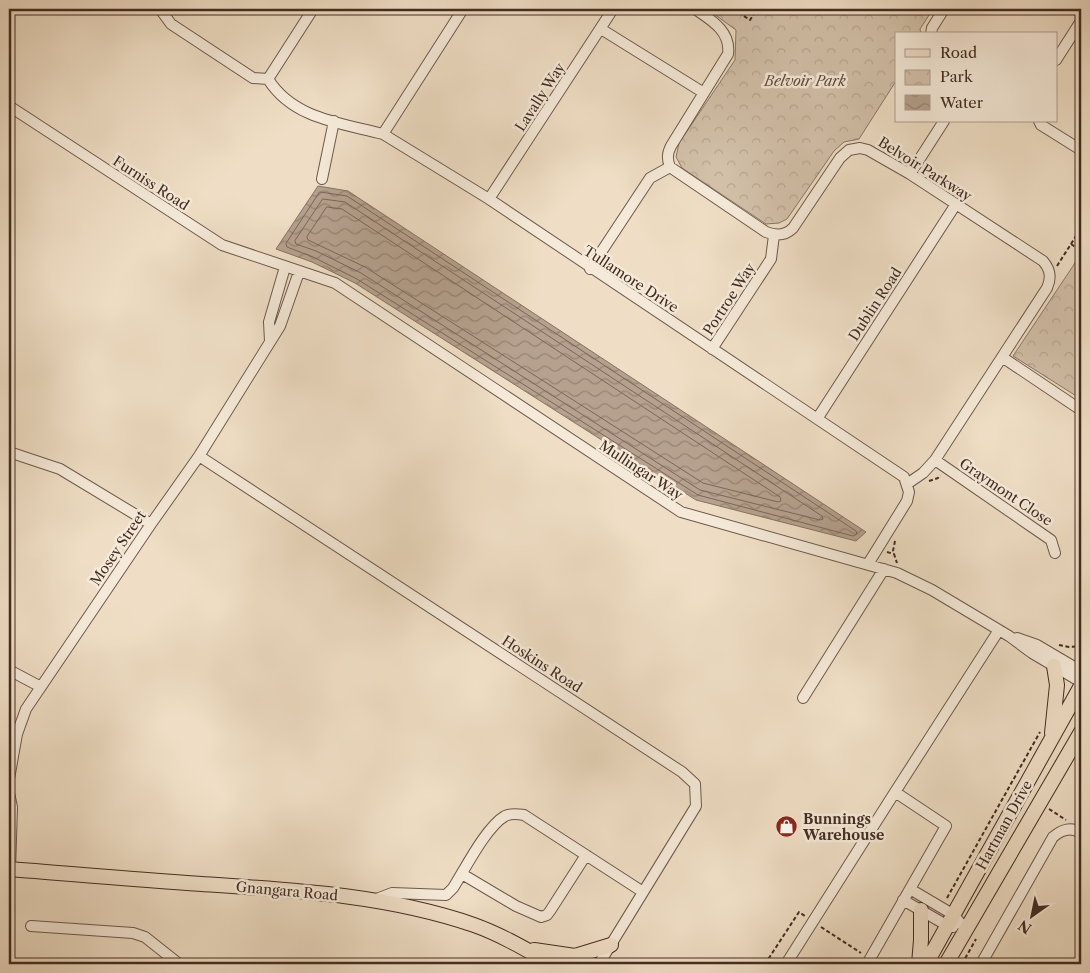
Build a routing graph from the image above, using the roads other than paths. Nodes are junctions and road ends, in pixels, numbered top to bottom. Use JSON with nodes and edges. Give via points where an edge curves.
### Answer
{"nodes":[{"id":1,"x":160,"y":9,"type":"edge"},
{"id":2,"x":313,"y":9,"type":"edge"},
{"id":3,"x":463,"y":9,"type":"edge"},
{"id":4,"x":614,"y":9,"type":"edge"},
{"id":5,"x":695,"y":9,"type":"edge"},
{"id":6,"x":944,"y":9,"type":"edge"},
{"id":7,"x":1081,"y":21,"type":"edge"},
{"id":8,"x":601,"y":29,"type":"junction"},
{"id":9,"x":931,"y":32,"type":"edge"},
{"id":10,"x":1058,"y":57,"type":"edge"},
{"id":11,"x":268,"y":79,"type":"junction"},
{"id":12,"x":704,"y":93,"type":"junction"},
{"id":13,"x":9,"y":106,"type":"edge"},
{"id":14,"x":334,"y":121,"type":"junction"},
{"id":15,"x":943,"y":122,"type":"edge"},
{"id":16,"x":1040,"y":122,"type":"edge"},
{"id":17,"x":382,"y":134,"type":"junction"},
{"id":18,"x":1081,"y":150,"type":"edge"},
{"id":19,"x":670,"y":168,"type":"junction"},
{"id":20,"x":910,"y":174,"type":"junction"},
{"id":21,"x":322,"y":179,"type":"dead end"},
{"id":22,"x":489,"y":200,"type":"junction"},
{"id":23,"x":956,"y":204,"type":"junction"},
{"id":24,"x":774,"y":235,"type":"junction"},
{"id":25,"x":286,"y":267,"type":"junction"},
{"id":26,"x":590,"y":269,"type":"junction"},
{"id":27,"x":299,"y":272,"type":"junction"},
{"id":28,"x":270,"y":341,"type":"junction"},
{"id":29,"x":712,"y":349,"type":"junction"},
{"id":30,"x":1002,"y":357,"type":"junction"},
{"id":31,"x":1081,"y":410,"type":"edge"},
{"id":32,"x":817,"y":418,"type":"junction"},
{"id":33,"x":9,"y":452,"type":"edge"},
{"id":34,"x":199,"y":456,"type":"junction"},
{"id":35,"x":935,"y":460,"type":"junction"},
{"id":36,"x":907,"y":484,"type":"junction"},
{"id":37,"x":151,"y":524,"type":"junction"},
{"id":38,"x":1056,"y":553,"type":"dead end"},
{"id":39,"x":868,"y":564,"type":"junction"},
{"id":40,"x":884,"y":569,"type":"junction"},
{"id":41,"x":999,"y":630,"type":"junction"},
{"id":42,"x":1009,"y":636,"type":"junction"},
{"id":43,"x":1054,"y":666,"type":"junction"},
{"id":44,"x":9,"y":670,"type":"edge"},
{"id":45,"x":1081,"y":671,"type":"edge"},
{"id":46,"x":1081,"y":682,"type":"edge"},
{"id":47,"x":1081,"y":686,"type":"edge"},
{"id":48,"x":41,"y":687,"type":"junction"},
{"id":49,"x":803,"y":698,"type":"dead end"},
{"id":50,"x":1081,"y":732,"type":"edge"},
{"id":51,"x":1051,"y":741,"type":"junction"},
{"id":52,"x":9,"y":779,"type":"edge"},
{"id":53,"x":895,"y":792,"type":"junction"},
{"id":54,"x":9,"y":793,"type":"edge"},
{"id":55,"x":1081,"y":833,"type":"edge"},
{"id":56,"x":586,"y":855,"type":"junction"},
{"id":57,"x":10,"y":870,"type":"edge"},
{"id":58,"x":462,"y":874,"type":"junction"},
{"id":59,"x":910,"y":889,"type":"junction"},
{"id":60,"x":643,"y":892,"type":"junction"},
{"id":61,"x":373,"y":900,"type":"junction"},
{"id":62,"x":903,"y":900,"type":"junction"},
{"id":63,"x":921,"y":910,"type":"junction"},
{"id":64,"x":951,"y":920,"type":"junction"},
{"id":65,"x":31,"y":926,"type":"dead end"},
{"id":66,"x":966,"y":930,"type":"junction"},
{"id":67,"x":610,"y":945,"type":"junction"},
{"id":68,"x":526,"y":949,"type":"junction"},
{"id":69,"x":869,"y":961,"type":"edge"},
{"id":70,"x":179,"y":964,"type":"edge"},
{"id":71,"x":552,"y":964,"type":"edge"},
{"id":72,"x":599,"y":964,"type":"edge"},
{"id":73,"x":786,"y":964,"type":"edge"},
{"id":74,"x":919,"y":964,"type":"edge"},
{"id":75,"x":926,"y":964,"type":"edge"},
{"id":76,"x":946,"y":964,"type":"edge"},
{"id":77,"x":981,"y":964,"type":"edge"}],
"edges":[{"from":1,"to":11,"type":"street","via":[[171,24],[253,78]]},
{"from":2,"to":11,"type":"street"},
{"from":3,"to":17,"type":"street"},
{"from":4,"to":8,"type":"street","name":"Lavally Way"},
{"from":5,"to":12,"type":"street","via":[[721,28],[728,43],[728,54]]},
{"from":6,"to":9,"type":"street"},
{"from":7,"to":10,"type":"street"},
{"from":8,"to":12,"type":"street"},
{"from":8,"to":22,"type":"street","name":"Lavally Way"},
{"from":11,"to":14,"type":"street","name":"Tullamore Drive","via":[[276,92],[302,111]]},
{"from":12,"to":19,"type":"street","via":[[668,152]]},
{"from":13,"to":25,"type":"street","name":"Furniss Road","via":[[222,245]]},
{"from":14,"to":17,"type":"street","name":"Tullamore Drive"},
{"from":14,"to":21,"type":"street"},
{"from":15,"to":20,"type":"street"},
{"from":16,"to":18,"type":"street"},
{"from":17,"to":22,"type":"street","name":"Tullamore Drive"},
{"from":19,"to":24,"type":"street"},
{"from":19,"to":26,"type":"street","via":[[650,178]]},
{"from":20,"to":23,"type":"street","name":"Belvoir Parkway"},
{"from":20,"to":24,"type":"street","name":"Belvoir Parkway","via":[[868,150],[849,150],[836,163],[789,232]]},
{"from":22,"to":26,"type":"street","name":"Tullamore Drive"},
{"from":23,"to":30,"type":"street","name":"Belvoir Parkway","via":[[1043,261],[1050,271],[1048,288]]},
{"from":23,"to":32,"type":"street","name":"Dublin Road"},
{"from":24,"to":29,"type":"street","name":"Portroe Way","via":[[772,259]]},
{"from":25,"to":27,"type":"street","name":"Mullingar Way"},
{"from":25,"to":28,"type":"street","name":"Mosey Street","via":[[269,322]]},
{"from":26,"to":29,"type":"street","name":"Tullamore Drive"},
{"from":27,"to":28,"type":"street","name":"Mosey Street","via":[[280,326]]},
{"from":27,"to":39,"type":"street","name":"Mullingar Way","via":[[335,284],[681,512]]},
{"from":28,"to":34,"type":"street","name":"Mosey Street"},
{"from":29,"to":32,"type":"street","name":"Tullamore Drive"},
{"from":30,"to":31,"type":"street"},
{"from":30,"to":35,"type":"street","name":"Belvoir Parkway"},
{"from":32,"to":36,"type":"street","name":"Tullamore Drive","via":[[898,472]]},
{"from":33,"to":37,"type":"street","via":[[60,469]]},
{"from":34,"to":37,"type":"street","name":"Mosey Street"},
{"from":34,"to":60,"type":"street","name":"Hoskins Road","via":[[682,772],[695,784],[696,806]]},
{"from":35,"to":36,"type":"street","name":"Belvoir Parkway"},
{"from":35,"to":38,"type":"street","name":"Graymont Close","via":[[1052,540]]},
{"from":36,"to":39,"type":"street","via":[[907,502]]},
{"from":37,"to":48,"type":"street","name":"Mosey Street"},
{"from":39,"to":40,"type":"street","name":"Mullingar Way"},
{"from":40,"to":41,"type":"street","name":"Mullingar Way","via":[[932,590]]},
{"from":40,"to":49,"type":"street"},
{"from":41,"to":42,"type":"street","name":"Mullingar Way"},
{"from":41,"to":53,"type":"street"},
{"from":42,"to":43,"type":"street","name":"Mullingar Way"},
{"from":42,"to":45,"type":"street","name":"Mullingar Way","via":[[1037,645]]},
{"from":43,"to":46,"type":"street","name":"Mullingar Way"},
{"from":43,"to":51,"type":"main road","via":[[1057,685]]},
{"from":44,"to":48,"type":"street"},
{"from":47,"to":51,"type":"main road","name":"Hartman Drive"},
{"from":48,"to":52,"type":"street","name":"Mosey Street","via":[[26,709],[17,734]]},
{"from":50,"to":66,"type":"main road","name":"Hartman Drive"},
{"from":51,"to":64,"type":"main road","name":"Hartman Drive"},
{"from":53,"to":59,"type":"street","via":[[946,826]]},
{"from":53,"to":73,"type":"street"},
{"from":54,"to":57,"type":"street","via":[[12,807]]},
{"from":55,"to":77,"type":"street","via":[[1077,830],[1060,831],[1053,837]]},
{"from":56,"to":58,"type":"street","via":[[524,815],[506,815],[495,824]]},
{"from":56,"to":58,"type":"street","via":[[550,911],[541,917]]},
{"from":56,"to":60,"type":"street"},
{"from":57,"to":61,"type":"main road","name":"Gnangara Road","via":[[304,891]]},
{"from":58,"to":61,"type":"street","via":[[446,895],[392,893]]},
{"from":59,"to":62,"type":"street"},
{"from":59,"to":64,"type":"street","via":[[941,907]]},
{"from":60,"to":67,"type":"street","name":"Hoskins Road"},
{"from":61,"to":68,"type":"main road","name":"Gnangara Road","via":[[475,926]]},
{"from":62,"to":63,"type":"street"},
{"from":62,"to":69,"type":"street"},
{"from":63,"to":64,"type":"street"},
{"from":63,"to":74,"type":"main road"},
{"from":64,"to":66,"type":"street"},
{"from":64,"to":75,"type":"main road","name":"Hartman Drive"},
{"from":65,"to":70,"type":"street","via":[[133,933],[145,937]]},
{"from":66,"to":76,"type":"main road","name":"Hartman Drive"},
{"from":67,"to":68,"type":"main road","via":[[575,956]]},
{"from":67,"to":72,"type":"street","name":"Hoskins Road"},
{"from":68,"to":71,"type":"main road","name":"Gnangara Road"}]}
